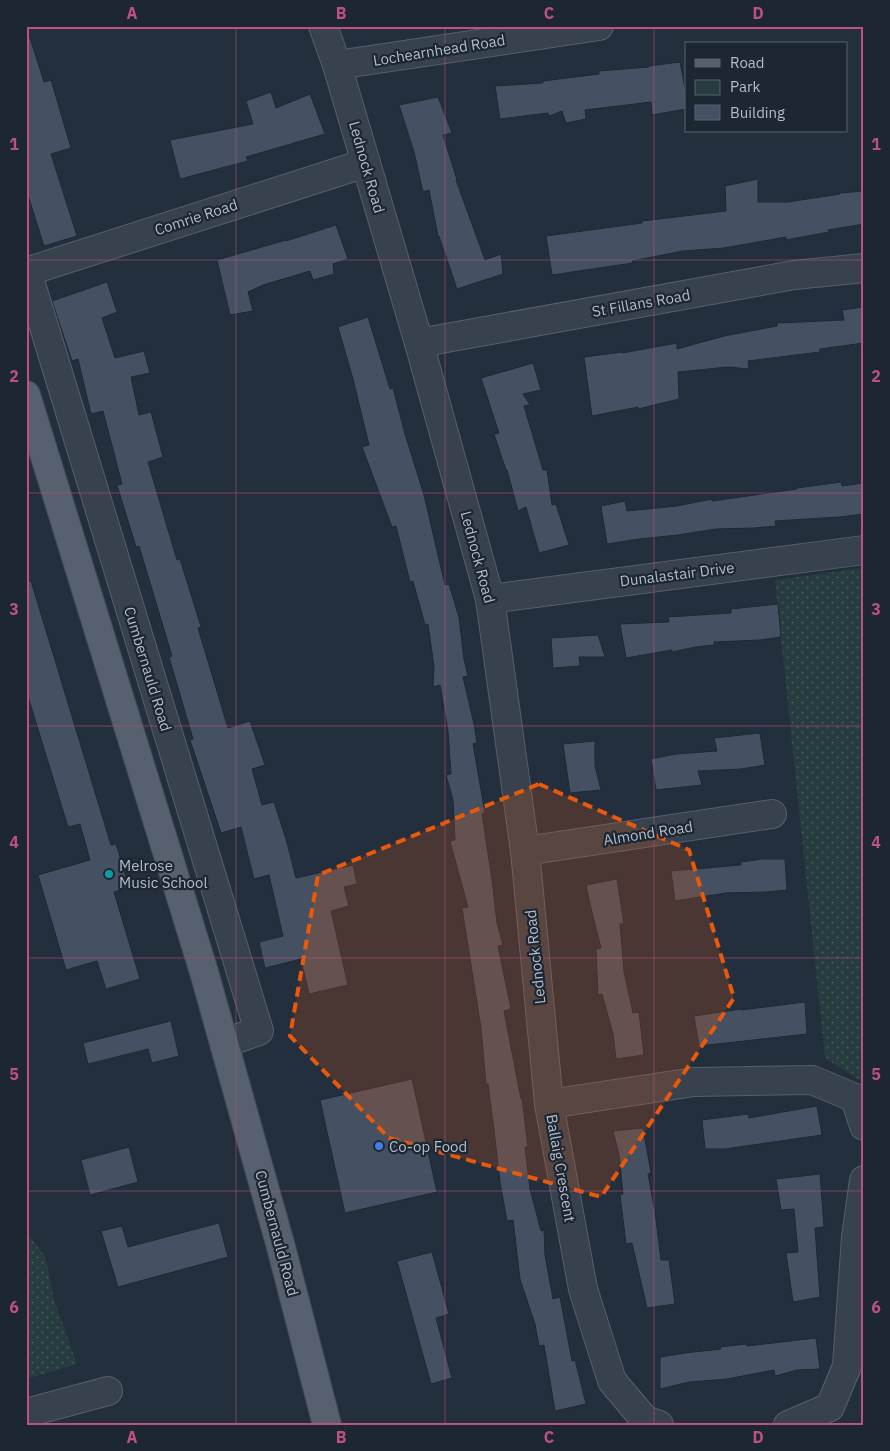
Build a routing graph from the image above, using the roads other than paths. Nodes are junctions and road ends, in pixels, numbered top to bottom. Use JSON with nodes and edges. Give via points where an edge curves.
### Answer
{"nodes":[{"id":1,"x":323,"y":26,"type":"edge"},
{"id":2,"x":599,"y":26,"type":"edge"},
{"id":3,"x":338,"y":65,"type":"junction"},
{"id":4,"x":366,"y":163,"type":"junction"},
{"id":5,"x":864,"y":268,"type":"edge"},
{"id":6,"x":27,"y":271,"type":"edge"},
{"id":7,"x":419,"y":343,"type":"junction"},
{"id":8,"x":26,"y":395,"type":"edge"},
{"id":9,"x":864,"y":550,"type":"edge"},
{"id":10,"x":490,"y":599,"type":"junction"},
{"id":11,"x":772,"y":814,"type":"dead end"},
{"id":12,"x":525,"y":851,"type":"junction"},
{"id":13,"x":224,"y":1043,"type":"junction"},
{"id":14,"x":550,"y":1104,"type":"junction"},
{"id":15,"x":864,"y":1126,"type":"edge"},
{"id":16,"x":864,"y":1180,"type":"edge"},
{"id":17,"x":108,"y":1391,"type":"dead end"},
{"id":18,"x":26,"y":1413,"type":"edge"},
{"id":19,"x":327,"y":1425,"type":"edge"},
{"id":20,"x":659,"y":1425,"type":"edge"},
{"id":21,"x":788,"y":1425,"type":"edge"}],
"edges":[{"from":1,"to":3,"type":"street","name":"Lednock Road"},
{"from":2,"to":3,"type":"street","name":"Lochearnhead Road"},
{"from":3,"to":4,"type":"street","name":"Lednock Road"},
{"from":4,"to":6,"type":"street","name":"Comrie Road"},
{"from":4,"to":7,"type":"street","name":"Lednock Road"},
{"from":5,"to":7,"type":"street","name":"St Fillans Road","via":[[794,275]]},
{"from":6,"to":13,"type":"street","name":"Cumbernauld Road","via":[[259,1031]]},
{"from":7,"to":10,"type":"street","name":"Lednock Road"},
{"from":8,"to":13,"type":"main road","name":"Cumbernauld Road"},
{"from":9,"to":10,"type":"street","name":"Dunalastair Drive"},
{"from":10,"to":12,"type":"street","name":"Lednock Road"},
{"from":11,"to":12,"type":"street","name":"Almond Road"},
{"from":12,"to":14,"type":"street","name":"Lednock Road"},
{"from":13,"to":19,"type":"main road","name":"Cumbernauld Road"},
{"from":14,"to":15,"type":"street","name":"Ballaig Crescent","via":[[694,1082],[812,1080],[856,1098]]},
{"from":14,"to":20,"type":"street","name":"Ballaig Crescent","via":[[582,1289],[612,1381],[645,1420]]},
{"from":16,"to":21,"type":"street","via":[[856,1237],[847,1366],[830,1407]]},
{"from":17,"to":18,"type":"street"}]}
